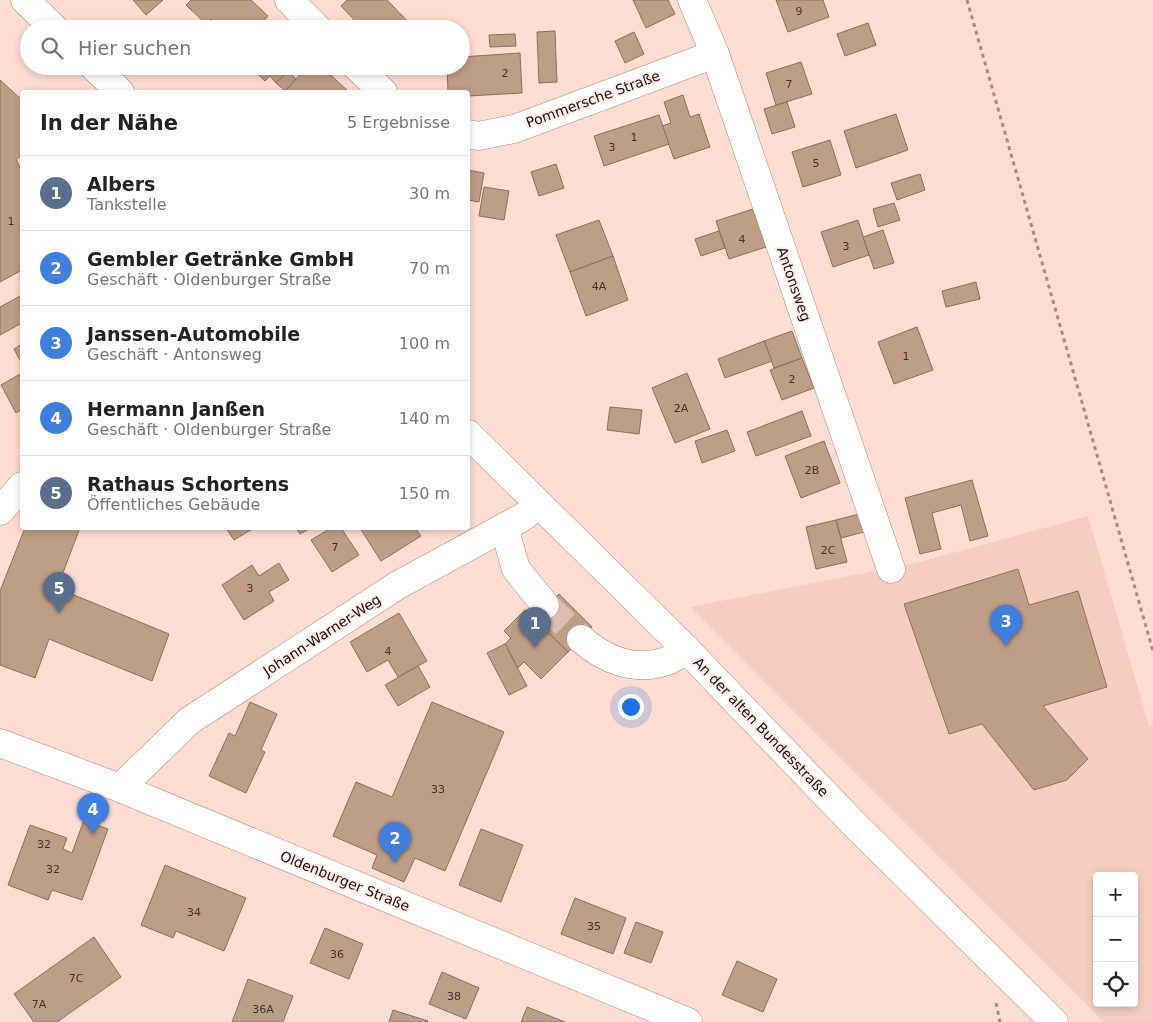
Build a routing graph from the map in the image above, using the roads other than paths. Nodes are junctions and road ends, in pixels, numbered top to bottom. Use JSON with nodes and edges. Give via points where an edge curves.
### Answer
{"nodes":[{"id":1,"x":25,"y":0,"type":"edge"},
{"id":2,"x":289,"y":0,"type":"edge"},
{"id":3,"x":692,"y":0,"type":"edge"},
{"id":4,"x":46,"y":20,"type":"edge"},
{"id":5,"x":309,"y":20,"type":"edge"},
{"id":6,"x":716,"y":54,"type":"junction"},
{"id":7,"x":102,"y":75,"type":"edge"},
{"id":8,"x":365,"y":75,"type":"edge"},
{"id":9,"x":118,"y":90,"type":"edge"},
{"id":10,"x":381,"y":90,"type":"edge"},
{"id":11,"x":470,"y":134,"type":"edge"},
{"id":12,"x":470,"y":436,"type":"edge"},
{"id":13,"x":20,"y":488,"type":"edge"},
{"id":14,"x":539,"y":504,"type":"junction"},
{"id":15,"x":0,"y":510,"type":"edge"},
{"id":16,"x":504,"y":528,"type":"junction"},
{"id":17,"x":891,"y":569,"type":"dead end"},
{"id":18,"x":545,"y":605,"type":"tunnel mouth"},
{"id":19,"x":581,"y":639,"type":"tunnel mouth"},
{"id":20,"x":686,"y":649,"type":"junction"},
{"id":21,"x":0,"y":743,"type":"edge"},
{"id":22,"x":120,"y":788,"type":"junction"},
{"id":23,"x":688,"y":1022,"type":"edge"},
{"id":24,"x":1054,"y":1022,"type":"edge"}],
"edges":[{"from":1,"to":4,"type":"street"},
{"from":2,"to":5,"type":"street"},
{"from":3,"to":6,"type":"street","name":"Antonsweg"},
{"from":6,"to":11,"type":"street","name":"Pommersche Straße","via":[[514,129],[478,136]]},
{"from":6,"to":17,"type":"street","name":"Antonsweg"},
{"from":7,"to":9,"type":"street"},
{"from":8,"to":10,"type":"street"},
{"from":12,"to":14,"type":"street","name":"An der alten Bundesstraße"},
{"from":13,"to":15,"type":"street"},
{"from":14,"to":16,"type":"street","name":"Johann-Warner-Weg"},
{"from":14,"to":20,"type":"street","name":"An der alten Bundesstraße"},
{"from":16,"to":18,"type":"street","via":[[516,568]]},
{"from":16,"to":22,"type":"street","name":"Johann-Warner-Weg","via":[[398,585],[189,722]]},
{"from":19,"to":20,"type":"street","via":[[594,651],[625,664],[648,666],[668,661]]},
{"from":20,"to":24,"type":"street","name":"An der alten Bundesstraße","via":[[854,824]]},
{"from":21,"to":22,"type":"street","name":"Oldenburger Straße"},
{"from":22,"to":23,"type":"street","name":"Oldenburger Straße"}]}
